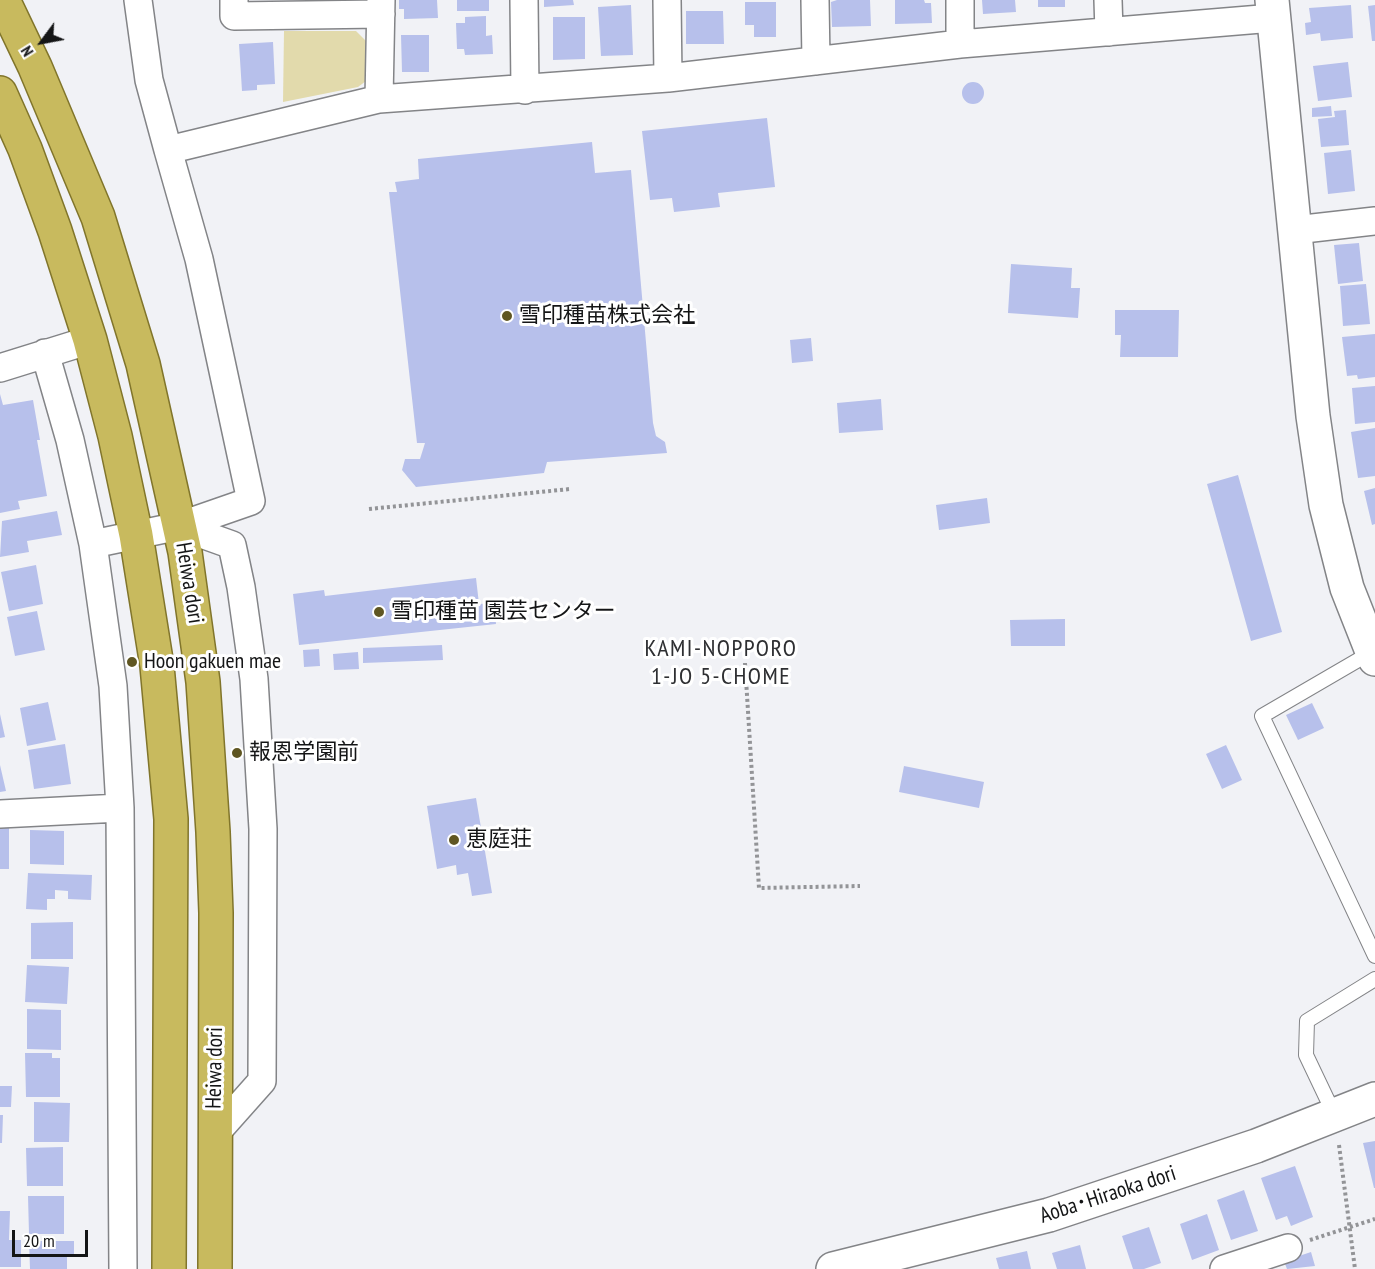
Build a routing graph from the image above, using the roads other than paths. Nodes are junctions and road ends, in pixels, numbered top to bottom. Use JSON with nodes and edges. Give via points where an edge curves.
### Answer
{"nodes":[{"id":1,"x":3,"y":0,"type":"edge"},
{"id":2,"x":138,"y":0,"type":"edge"},
{"id":3,"x":234,"y":0,"type":"edge"},
{"id":4,"x":524,"y":0,"type":"edge"},
{"id":5,"x":667,"y":0,"type":"edge"},
{"id":6,"x":815,"y":0,"type":"edge"},
{"id":7,"x":960,"y":0,"type":"edge"},
{"id":8,"x":1108,"y":0,"type":"edge"},
{"id":9,"x":381,"y":7,"type":"edge"},
{"id":10,"x":1272,"y":9,"type":"edge"},
{"id":11,"x":1109,"y":32,"type":"junction"},
{"id":12,"x":960,"y":45,"type":"junction"},
{"id":13,"x":816,"y":61,"type":"junction"},
{"id":14,"x":668,"y":78,"type":"junction"},
{"id":15,"x":525,"y":90,"type":"junction"},
{"id":16,"x":0,"y":93,"type":"edge"},
{"id":17,"x":379,"y":99,"type":"junction"},
{"id":18,"x":168,"y":150,"type":"junction"},
{"id":19,"x":1375,"y":220,"type":"edge"},
{"id":20,"x":1294,"y":230,"type":"junction"},
{"id":21,"x":90,"y":340,"type":"junction"},
{"id":22,"x":45,"y":353,"type":"junction"},
{"id":23,"x":0,"y":368,"type":"edge"},
{"id":24,"x":179,"y":526,"type":"junction"},
{"id":25,"x":135,"y":535,"type":"junction"},
{"id":26,"x":93,"y":544,"type":"junction"},
{"id":27,"x":1374,"y":656,"type":"edge"},
{"id":28,"x":120,"y":808,"type":"junction"},
{"id":29,"x":0,"y":814,"type":"edge"},
{"id":30,"x":1375,"y":956,"type":"edge"},
{"id":31,"x":1375,"y":979,"type":"edge"},
{"id":32,"x":1375,"y":1099,"type":"edge"},
{"id":33,"x":1335,"y":1116,"type":"junction"},
{"id":34,"x":214,"y":1135,"type":"junction"},
{"id":35,"x":1288,"y":1248,"type":"road end"},
{"id":36,"x":1259,"y":1263,"type":"edge"},
{"id":37,"x":123,"y":1269,"type":"edge"},
{"id":38,"x":169,"y":1269,"type":"edge"},
{"id":39,"x":215,"y":1269,"type":"edge"},
{"id":40,"x":833,"y":1269,"type":"edge"},
{"id":41,"x":1224,"y":1269,"type":"edge"}],
"edges":[{"from":1,"to":24,"type":"highway","name":"Heiwa dori","via":[[98,217],[143,364]]},
{"from":2,"to":18,"type":"street","via":[[149,80]]},
{"from":3,"to":9,"type":"street","via":[[234,16]]},
{"from":4,"to":15,"type":"street"},
{"from":5,"to":14,"type":"street"},
{"from":6,"to":13,"type":"street"},
{"from":7,"to":12,"type":"street"},
{"from":8,"to":11,"type":"street"},
{"from":9,"to":17,"type":"street"},
{"from":10,"to":11,"type":"street"},
{"from":10,"to":20,"type":"street"},
{"from":11,"to":12,"type":"street"},
{"from":12,"to":13,"type":"street"},
{"from":13,"to":14,"type":"street"},
{"from":14,"to":15,"type":"street"},
{"from":15,"to":17,"type":"street"},
{"from":16,"to":21,"type":"highway","name":"Heiwa dori","via":[[51,220]]},
{"from":17,"to":18,"type":"street"},
{"from":18,"to":24,"type":"street","via":[[199,260],[251,501]]},
{"from":19,"to":20,"type":"street"},
{"from":20,"to":27,"type":"street","via":[[1326,505],[1347,588]]},
{"from":21,"to":22,"type":"street"},
{"from":21,"to":25,"type":"highway","name":"Heiwa dori"},
{"from":22,"to":23,"type":"street"},
{"from":22,"to":26,"type":"street","via":[[70,440]]},
{"from":24,"to":25,"type":"street"},
{"from":24,"to":34,"type":"highway","name":"Heiwa dori","via":[[200,649],[209,750],[216,913]]},
{"from":24,"to":34,"type":"street","via":[[232,545],[254,679],[263,829],[262,1081]]},
{"from":25,"to":26,"type":"street"},
{"from":25,"to":38,"type":"highway","name":"Heiwa dori","via":[[157,666],[171,819]]},
{"from":26,"to":28,"type":"street","via":[[113,686]]},
{"from":27,"to":30,"type":"lane","via":[[1262,716]]},
{"from":28,"to":29,"type":"street"},
{"from":28,"to":37,"type":"street"},
{"from":31,"to":33,"type":"lane","via":[[1307,1021],[1306,1055]]},
{"from":32,"to":33,"type":"street","name":"Aoba･Hiraoka dori"},
{"from":33,"to":40,"type":"street","name":"Aoba･Hiraoka dori","via":[[1049,1215]]},
{"from":34,"to":39,"type":"highway","name":"Heiwa dori"},
{"from":35,"to":36,"type":"street"},
{"from":36,"to":41,"type":"street"}]}
